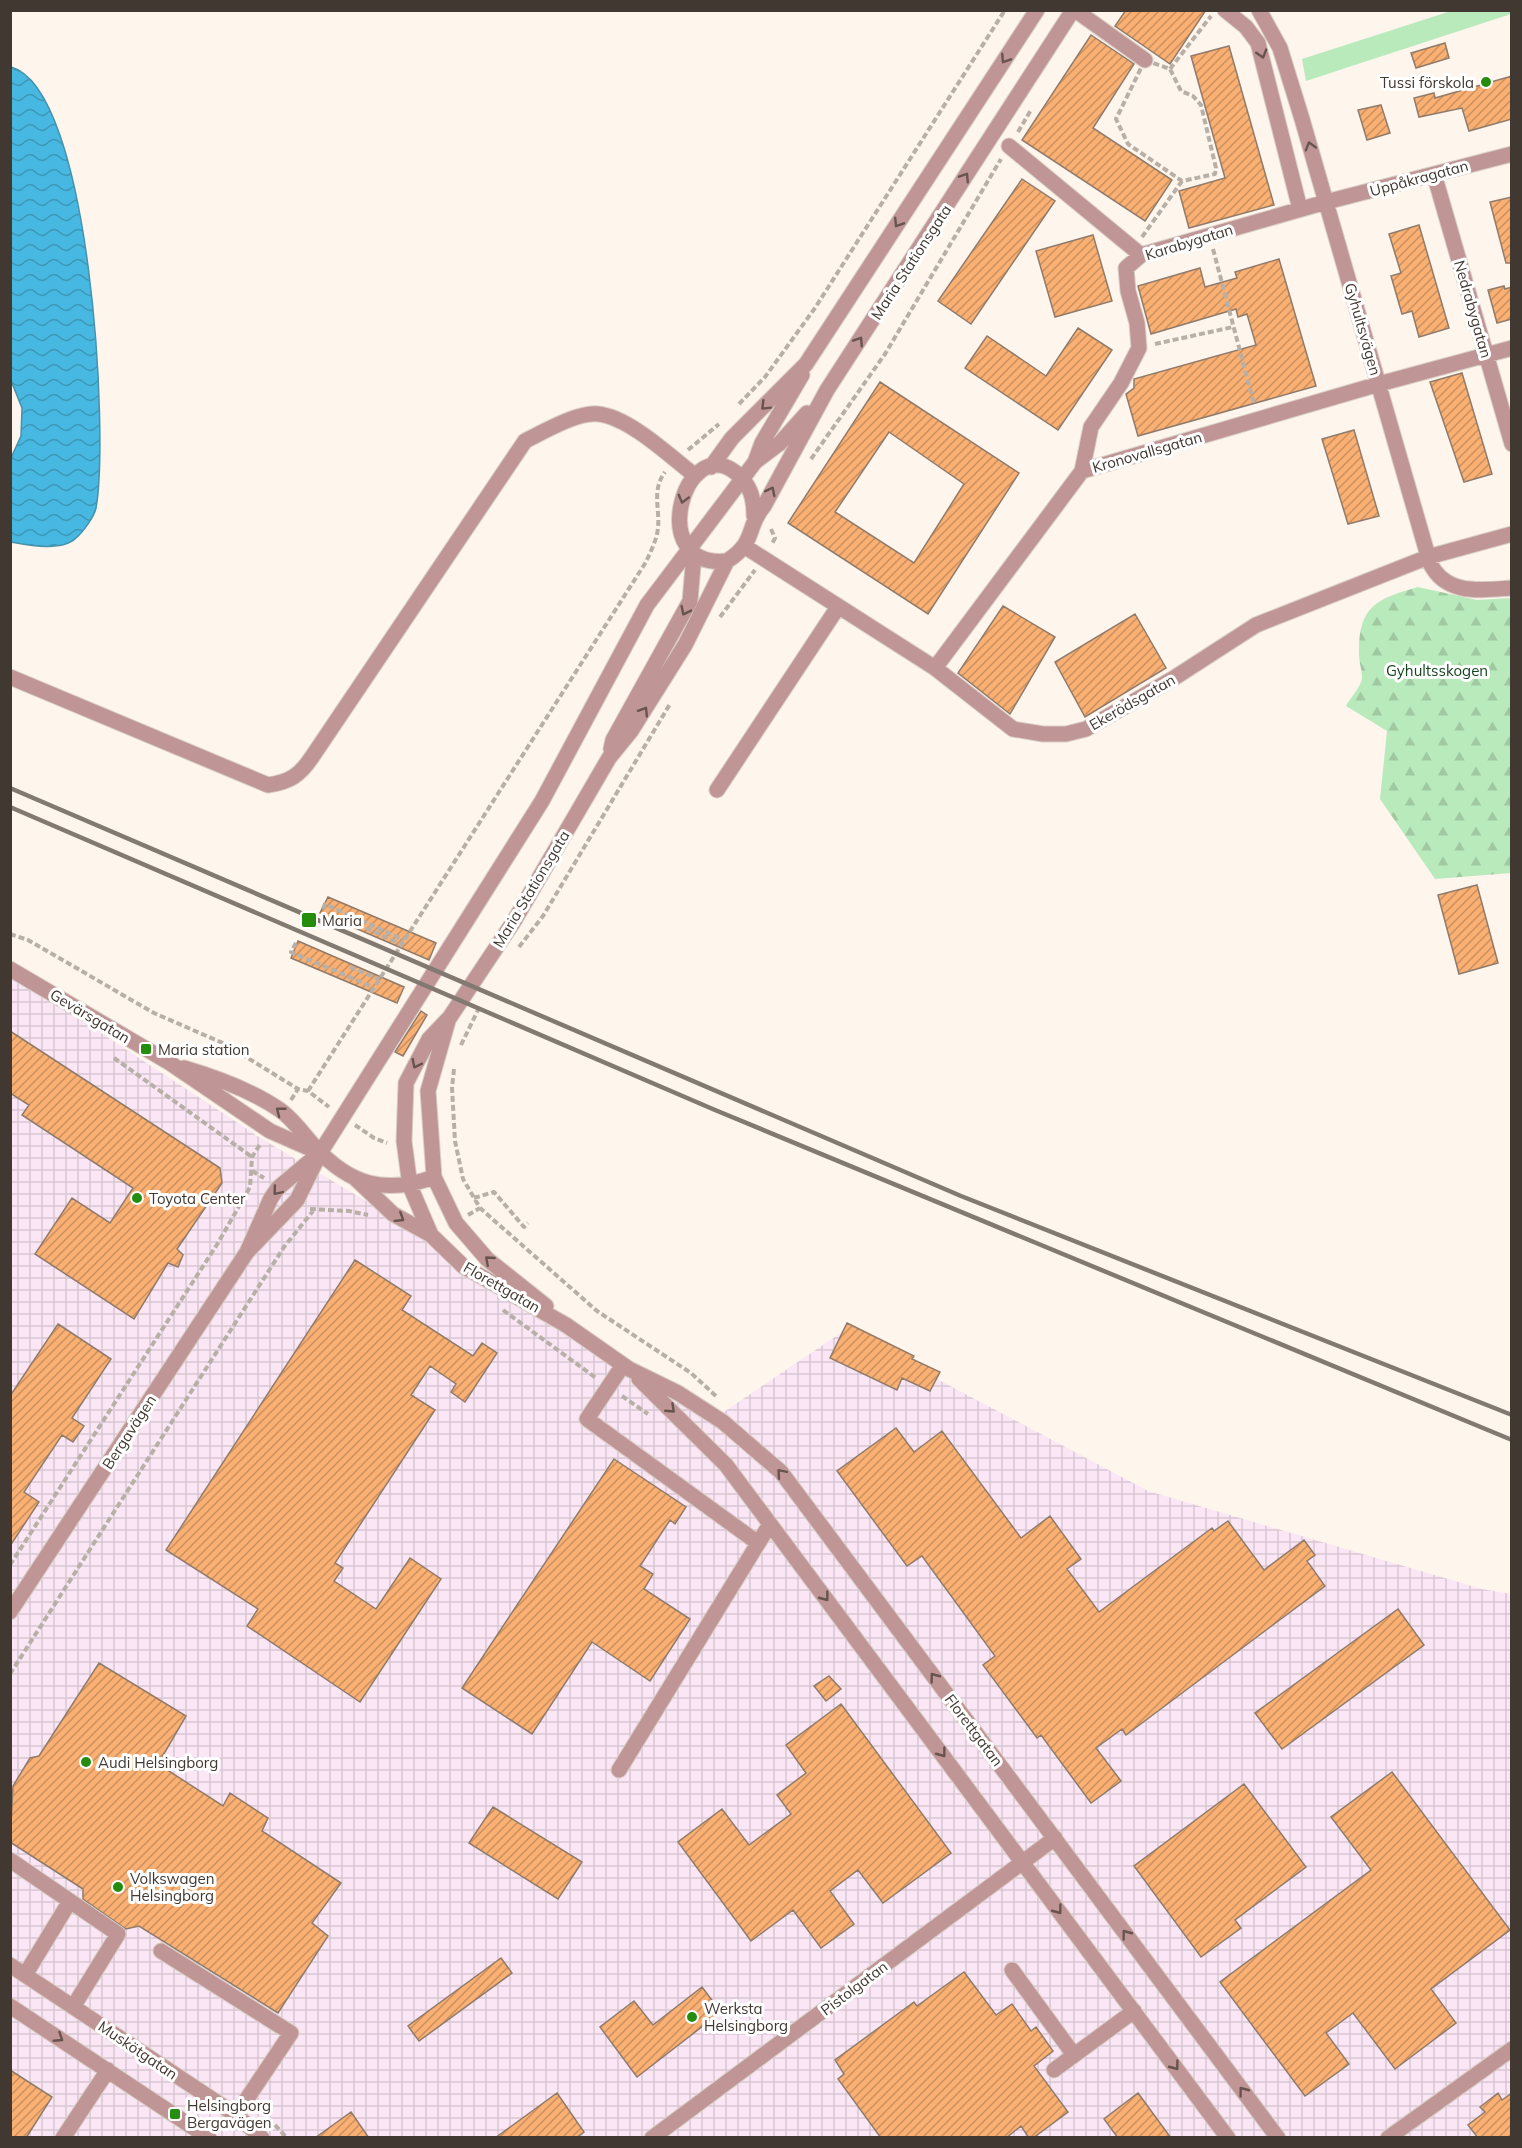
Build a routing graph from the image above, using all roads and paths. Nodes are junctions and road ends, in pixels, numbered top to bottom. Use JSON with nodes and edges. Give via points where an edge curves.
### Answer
{"nodes":[{"id":1,"x":1005,"y":10,"type":"edge"},
{"id":2,"x":1037,"y":10,"type":"edge"},
{"id":3,"x":1074,"y":10,"type":"edge"},
{"id":4,"x":1215,"y":10,"type":"edge"},
{"id":5,"x":1225,"y":10,"type":"edge"},
{"id":6,"x":1263,"y":11,"type":"edge"},
{"id":7,"x":1246,"y":27,"type":"junction"},
{"id":8,"x":1146,"y":60,"type":"junction"},
{"id":9,"x":1170,"y":69,"type":"junction"},
{"id":10,"x":1033,"y":107,"type":"dead end"},
{"id":11,"x":1009,"y":146,"type":"junction"},
{"id":12,"x":1512,"y":154,"type":"edge"},
{"id":13,"x":1434,"y":174,"type":"junction"},
{"id":14,"x":1182,"y":181,"type":"junction"},
{"id":15,"x":1326,"y":202,"type":"junction"},
{"id":16,"x":1300,"y":209,"type":"junction"},
{"id":17,"x":1209,"y":236,"type":"junction"},
{"id":18,"x":1138,"y":252,"type":"junction"},
{"id":19,"x":1233,"y":327,"type":"junction"},
{"id":20,"x":1138,"y":348,"type":"junction"},
{"id":21,"x":1512,"y":348,"type":"edge"},
{"id":22,"x":1486,"y":355,"type":"junction"},
{"id":23,"x":806,"y":364,"type":"junction"},
{"id":24,"x":1379,"y":384,"type":"junction"},
{"id":25,"x":827,"y":390,"type":"junction"},
{"id":26,"x":733,"y":410,"type":"dead end"},
{"id":27,"x":725,"y":418,"type":"dead end"},
{"id":28,"x":1258,"y":419,"type":"junction"},
{"id":29,"x":1512,"y":444,"type":"edge"},
{"id":30,"x":676,"y":461,"type":"junction"},
{"id":31,"x":755,"y":462,"type":"junction"},
{"id":32,"x":807,"y":464,"type":"dead end"},
{"id":33,"x":711,"y":466,"type":"junction"},
{"id":34,"x":1082,"y":471,"type":"junction"},
{"id":35,"x":694,"y":475,"type":"junction"},
{"id":36,"x":742,"y":479,"type":"junction"},
{"id":37,"x":754,"y":516,"type":"junction"},
{"id":38,"x":771,"y":521,"type":"dead end"},
{"id":39,"x":1512,"y":534,"type":"edge"},
{"id":40,"x":744,"y":546,"type":"junction"},
{"id":41,"x":691,"y":551,"type":"junction"},
{"id":42,"x":1428,"y":557,"type":"junction"},
{"id":43,"x":763,"y":559,"type":"junction"},
{"id":44,"x":727,"y":561,"type":"junction"},
{"id":45,"x":1512,"y":588,"type":"edge"},
{"id":46,"x":838,"y":607,"type":"junction"},
{"id":47,"x":718,"y":620,"type":"dead end"},
{"id":48,"x":935,"y":668,"type":"junction"},
{"id":49,"x":10,"y":677,"type":"edge"},
{"id":50,"x":672,"y":702,"type":"dead end"},
{"id":51,"x":609,"y":758,"type":"junction"},
{"id":52,"x":717,"y":790,"type":"dead end"},
{"id":53,"x":323,"y":909,"type":"dead end"},
{"id":54,"x":366,"y":928,"type":"dead end"},
{"id":55,"x":10,"y":934,"type":"edge"},
{"id":56,"x":403,"y":942,"type":"junction"},
{"id":57,"x":296,"y":943,"type":"dead end"},
{"id":58,"x":514,"y":954,"type":"dead end"},
{"id":59,"x":350,"y":967,"type":"dead end"},
{"id":60,"x":10,"y":969,"type":"edge"},
{"id":61,"x":379,"y":979,"type":"junction"},
{"id":62,"x":373,"y":987,"type":"junction"},
{"id":63,"x":483,"y":1002,"type":"dead end"},
{"id":64,"x":450,"y":1017,"type":"junction"},
{"id":65,"x":459,"y":1049,"type":"dead end"},
{"id":66,"x":114,"y":1058,"type":"dead end"},
{"id":67,"x":455,"y":1059,"type":"dead end"},
{"id":68,"x":170,"y":1063,"type":"junction"},
{"id":69,"x":298,"y":1089,"type":"dead end"},
{"id":70,"x":344,"y":1118,"type":"junction"},
{"id":71,"x":454,"y":1134,"type":"junction"},
{"id":72,"x":429,"y":1137,"type":"junction"},
{"id":73,"x":404,"y":1141,"type":"junction"},
{"id":74,"x":320,"y":1153,"type":"junction"},
{"id":75,"x":252,"y":1157,"type":"dead end"},
{"id":76,"x":252,"y":1171,"type":"dead end"},
{"id":77,"x":434,"y":1178,"type":"junction"},
{"id":78,"x":356,"y":1179,"type":"junction"},
{"id":79,"x":410,"y":1186,"type":"junction"},
{"id":80,"x":250,"y":1187,"type":"dead end"},
{"id":81,"x":278,"y":1188,"type":"junction"},
{"id":82,"x":474,"y":1198,"type":"junction"},
{"id":83,"x":297,"y":1200,"type":"junction"},
{"id":84,"x":312,"y":1211,"type":"junction"},
{"id":85,"x":380,"y":1217,"type":"dead end"},
{"id":86,"x":456,"y":1223,"type":"joint"},
{"id":87,"x":528,"y":1223,"type":"dead end"},
{"id":88,"x":431,"y":1235,"type":"junction"},
{"id":89,"x":247,"y":1252,"type":"junction"},
{"id":90,"x":499,"y":1307,"type":"dead end"},
{"id":91,"x":566,"y":1324,"type":"junction"},
{"id":92,"x":626,"y":1367,"type":"junction"},
{"id":93,"x":609,"y":1387,"type":"junction"},
{"id":94,"x":720,"y":1403,"type":"dead end"},
{"id":95,"x":656,"y":1420,"type":"dead end"},
{"id":96,"x":770,"y":1524,"type":"junction"},
{"id":97,"x":758,"y":1543,"type":"junction"},
{"id":98,"x":10,"y":1564,"type":"edge"},
{"id":99,"x":10,"y":1612,"type":"edge"},
{"id":100,"x":10,"y":1674,"type":"edge"},
{"id":101,"x":619,"y":1770,"type":"dead end"},
{"id":102,"x":1055,"y":1838,"type":"junction"},
{"id":103,"x":10,"y":1860,"type":"edge"},
{"id":104,"x":1023,"y":1862,"type":"junction"},
{"id":105,"x":70,"y":1902,"type":"junction"},
{"id":106,"x":160,"y":1951,"type":"dead end"},
{"id":107,"x":10,"y":1965,"type":"edge"},
{"id":108,"x":1012,"y":1970,"type":"dead end"},
{"id":109,"x":25,"y":1975,"type":"junction"},
{"id":110,"x":11,"y":2006,"type":"edge"},
{"id":111,"x":73,"y":2007,"type":"junction"},
{"id":112,"x":1134,"y":2011,"type":"junction"},
{"id":113,"x":1512,"y":2049,"type":"edge"},
{"id":114,"x":1074,"y":2055,"type":"junction"},
{"id":115,"x":108,"y":2070,"type":"junction"},
{"id":116,"x":1054,"y":2070,"type":"dead end"},
{"id":117,"x":236,"y":2115,"type":"junction"},
{"id":118,"x":63,"y":2138,"type":"edge"},
{"id":119,"x":209,"y":2138,"type":"edge"},
{"id":120,"x":262,"y":2138,"type":"edge"},
{"id":121,"x":652,"y":2138,"type":"edge"},
{"id":122,"x":1228,"y":2138,"type":"edge"},
{"id":123,"x":1278,"y":2138,"type":"edge"},
{"id":124,"x":1388,"y":2138,"type":"edge"}],
"edges":[{"from":1,"to":26,"type":"path","via":[[815,308],[765,377]]},
{"from":2,"to":23,"type":"street","one_way":true},
{"from":3,"to":8,"type":"street"},
{"from":25,"to":3,"type":"street","name":"Maria Stationsgata","one_way":true},
{"from":4,"to":9,"type":"path"},
{"from":5,"to":7,"type":"street"},
{"from":6,"to":7,"type":"street"},
{"from":15,"to":6,"type":"street","name":"Gyhultsvägen","one_way":true,"via":[[1280,48]]},
{"from":7,"to":16,"type":"street","one_way":true,"via":[[1258,43]]},
{"from":8,"to":9,"type":"path"},
{"from":8,"to":14,"type":"path","via":[[1116,119],[1128,144]]},
{"from":9,"to":14,"type":"path","via":[[1181,91],[1201,105],[1216,168],[1215,174],[1208,177]]},
{"from":10,"to":11,"type":"path"},
{"from":11,"to":18,"type":"street"},
{"from":11,"to":32,"type":"path","via":[[885,354]]},
{"from":12,"to":13,"type":"street","name":"Uppåkragatan"},
{"from":13,"to":15,"type":"street","name":"Uppåkragatan"},
{"from":13,"to":22,"type":"street","name":"Nedrabygatan"},
{"from":14,"to":18,"type":"path"},
{"from":15,"to":16,"type":"street","name":"Karabygatan"},
{"from":15,"to":24,"type":"street","name":"Gyhultsvägen"},
{"from":16,"to":17,"type":"street","name":"Karabygatan"},
{"from":17,"to":18,"type":"street","name":"Karabygatan"},
{"from":17,"to":19,"type":"path"},
{"from":18,"to":20,"type":"street","name":"Karabygatan","via":[[1126,268]]},
{"from":19,"to":20,"type":"path"},
{"from":19,"to":28,"type":"path"},
{"from":20,"to":34,"type":"street","via":[[1121,383],[1091,427]]},
{"from":21,"to":22,"type":"street","name":"Kronovallsgatan"},
{"from":22,"to":24,"type":"street","name":"Kronovallsgatan"},
{"from":22,"to":29,"type":"street","name":"Nedrabygatan"},
{"from":23,"to":31,"type":"street"},
{"from":23,"to":33,"type":"street","one_way":true,"via":[[732,438]]},
{"from":24,"to":28,"type":"street","name":"Kronovallsgatan"},
{"from":24,"to":42,"type":"street","name":"Gyhultsvägen"},
{"from":25,"to":31,"type":"street","via":[[780,443]]},
{"from":37,"to":25,"type":"street","name":"Maria Stationsgata","one_way":true,"via":[[764,506]]},
{"from":27,"to":30,"type":"path"},
{"from":28,"to":34,"type":"street","name":"Kronovallsgatan"},
{"from":30,"to":35,"type":"street"},
{"from":30,"to":49,"type":"street","via":[[635,428],[598,414],[563,422],[525,441],[312,757],[300,774],[286,783],[268,785]]},
{"from":30,"to":56,"type":"path","via":[[658,484],[658,532],[646,562]]},
{"from":31,"to":36,"type":"street"},
{"from":33,"to":35,"type":"street"},
{"from":33,"to":36,"type":"street","via":[[727,468]]},
{"from":34,"to":48,"type":"street","name":"Kronovallsgatan"},
{"from":35,"to":41,"type":"street","name":"Maria Stationsgata","one_way":true,"via":[[685,489],[680,510],[682,533]]},
{"from":36,"to":37,"type":"street","name":"Maria Stationsgata","via":[[752,492]]},
{"from":36,"to":41,"type":"street"},
{"from":37,"to":40,"type":"street","name":"Maria Stationsgata","via":[[751,537]]},
{"from":38,"to":43,"type":"path","via":[[775,538]]},
{"from":39,"to":42,"type":"street","name":"Ekerödsgatan"},
{"from":40,"to":43,"type":"street","name":"Ekerödsgatan"},
{"from":40,"to":44,"type":"street","name":"Maria Stationsgata"},
{"from":41,"to":44,"type":"street","via":[[705,561]]},
{"from":41,"to":51,"type":"street","name":"Maria Stationsgata","one_way":true,"via":[[690,601],[613,740]]},
{"from":41,"to":70,"type":"street","via":[[647,605],[531,819]]},
{"from":42,"to":45,"type":"street","name":"Gyhultsvägen","via":[[1438,577],[1456,588]]},
{"from":42,"to":48,"type":"street","name":"Ekerödsgatan","via":[[1256,625],[1174,678],[1095,723],[1066,734],[1028,734],[1013,729]]},
{"from":43,"to":46,"type":"street","name":"Ekerödsgatan"},
{"from":43,"to":47,"type":"path"},
{"from":51,"to":44,"type":"street","name":"Maria Stationsgata","one_way":true,"via":[[631,731],[685,645]]},
{"from":46,"to":48,"type":"street","name":"Ekerödsgatan"},
{"from":46,"to":52,"type":"street"},
{"from":50,"to":58,"type":"path","via":[[543,916]]},
{"from":51,"to":64,"type":"street","name":"Maria Stationsgata","via":[[513,921]]},
{"from":53,"to":56,"type":"path","via":[[325,904]]},
{"from":54,"to":56,"type":"path"},
{"from":55,"to":69,"type":"path","via":[[28,940],[154,1013],[225,1044]]},
{"from":56,"to":61,"type":"path"},
{"from":57,"to":62,"type":"path","via":[[291,952]]},
{"from":59,"to":61,"type":"path"},
{"from":60,"to":68,"type":"street","name":"Gevärsgatan"},
{"from":61,"to":62,"type":"path"},
{"from":62,"to":70,"type":"path","via":[[308,1091]]},
{"from":63,"to":65,"type":"path"},
{"from":64,"to":72,"type":"street","name":"Maria Stationsgata","via":[[428,1091]]},
{"from":64,"to":73,"type":"street","name":"Maria Stationsgata","one_way":true,"via":[[429,1039],[406,1083]]},
{"from":66,"to":75,"type":"path"},
{"from":67,"to":71,"type":"path"},
{"from":68,"to":74,"type":"street","name":"Gevärsgatan","via":[[270,1131]]},
{"from":74,"to":68,"type":"street","name":"Gevärsgatan","one_way":true,"via":[[283,1112],[256,1095],[219,1078]]},
{"from":70,"to":73,"type":"path","via":[[387,1143]]},
{"from":70,"to":74,"type":"street"},
{"from":71,"to":72,"type":"path"},
{"from":71,"to":82,"type":"path","via":[[463,1179]]},
{"from":72,"to":77,"type":"street","name":"Maria Stationsgata"},
{"from":73,"to":79,"type":"street","name":"Maria Stationsgata"},
{"from":74,"to":78,"type":"street","name":"Gevärsgatan"},
{"from":74,"to":81,"type":"street","name":"Bergavägen"},
{"from":74,"to":83,"type":"street","name":"Bergavägen"},
{"from":76,"to":81,"type":"path"},
{"from":77,"to":79,"type":"street","name":"Gevärsgatan"},
{"from":77,"to":86,"type":"street","name":"Maria Stationsgata"},
{"from":78,"to":79,"type":"street","name":"Gevärsgatan","via":[[376,1186]]},
{"from":78,"to":88,"type":"street","name":"Florettgatan","one_way":true,"via":[[393,1214]]},
{"from":79,"to":88,"type":"street","name":"Maria Stationsgata"},
{"from":80,"to":98,"type":"path","via":[[218,1243]]},
{"from":81,"to":89,"type":"street","name":"Bergavägen","one_way":true},
{"from":82,"to":87,"type":"path","via":[[495,1192],[524,1227]]},
{"from":82,"to":94,"type":"path","via":[[480,1208],[597,1311],[691,1373],[714,1391]]},
{"from":83,"to":84,"type":"path"},
{"from":83,"to":89,"type":"street","name":"Bergavägen"},
{"from":84,"to":85,"type":"path","via":[[348,1211]]},
{"from":84,"to":100,"type":"path","via":[[284,1246]]},
{"from":91,"to":86,"type":"street","name":"Florettgatan","one_way":true,"via":[[487,1259]]},
{"from":88,"to":91,"type":"street","name":"Florettgatan","via":[[463,1266]]},
{"from":89,"to":99,"type":"street","name":"Bergavägen"},
{"from":90,"to":93,"type":"path"},
{"from":91,"to":92,"type":"street","name":"Florettgatan"},
{"from":92,"to":93,"type":"street"},
{"from":92,"to":96,"type":"street","name":"Florettgatan","one_way":true,"via":[[711,1448]]},
{"from":102,"to":92,"type":"street","name":"Florettgatan","one_way":true,"via":[[781,1472],[723,1422],[678,1393]]},
{"from":93,"to":95,"type":"path"},
{"from":93,"to":97,"type":"street","via":[[587,1419]]},
{"from":96,"to":97,"type":"street"},
{"from":96,"to":104,"type":"street","name":"Florettgatan","one_way":true},
{"from":97,"to":101,"type":"street"},
{"from":102,"to":104,"type":"street","name":"Pistolgatan"},
{"from":123,"to":102,"type":"street","name":"Florettgatan","one_way":true},
{"from":103,"to":105,"type":"street"},
{"from":104,"to":112,"type":"street","name":"Florettgatan","one_way":true},
{"from":104,"to":121,"type":"street","name":"Pistolgatan"},
{"from":105,"to":109,"type":"street"},
{"from":105,"to":111,"type":"street","via":[[118,1934]]},
{"from":106,"to":117,"type":"street","via":[[291,2033]]},
{"from":107,"to":109,"type":"street","name":"Muskötgatan"},
{"from":108,"to":114,"type":"street"},
{"from":109,"to":111,"type":"street","name":"Muskötgatan"},
{"from":110,"to":115,"type":"street","one_way":true},
{"from":111,"to":117,"type":"street","name":"Muskötgatan"},
{"from":112,"to":114,"type":"street"},
{"from":112,"to":122,"type":"street","name":"Florettgatan","one_way":true},
{"from":113,"to":124,"type":"street"},
{"from":114,"to":116,"type":"street"},
{"from":115,"to":118,"type":"street"},
{"from":115,"to":119,"type":"street"},
{"from":117,"to":120,"type":"street","name":"Muskötgatan"}]}
